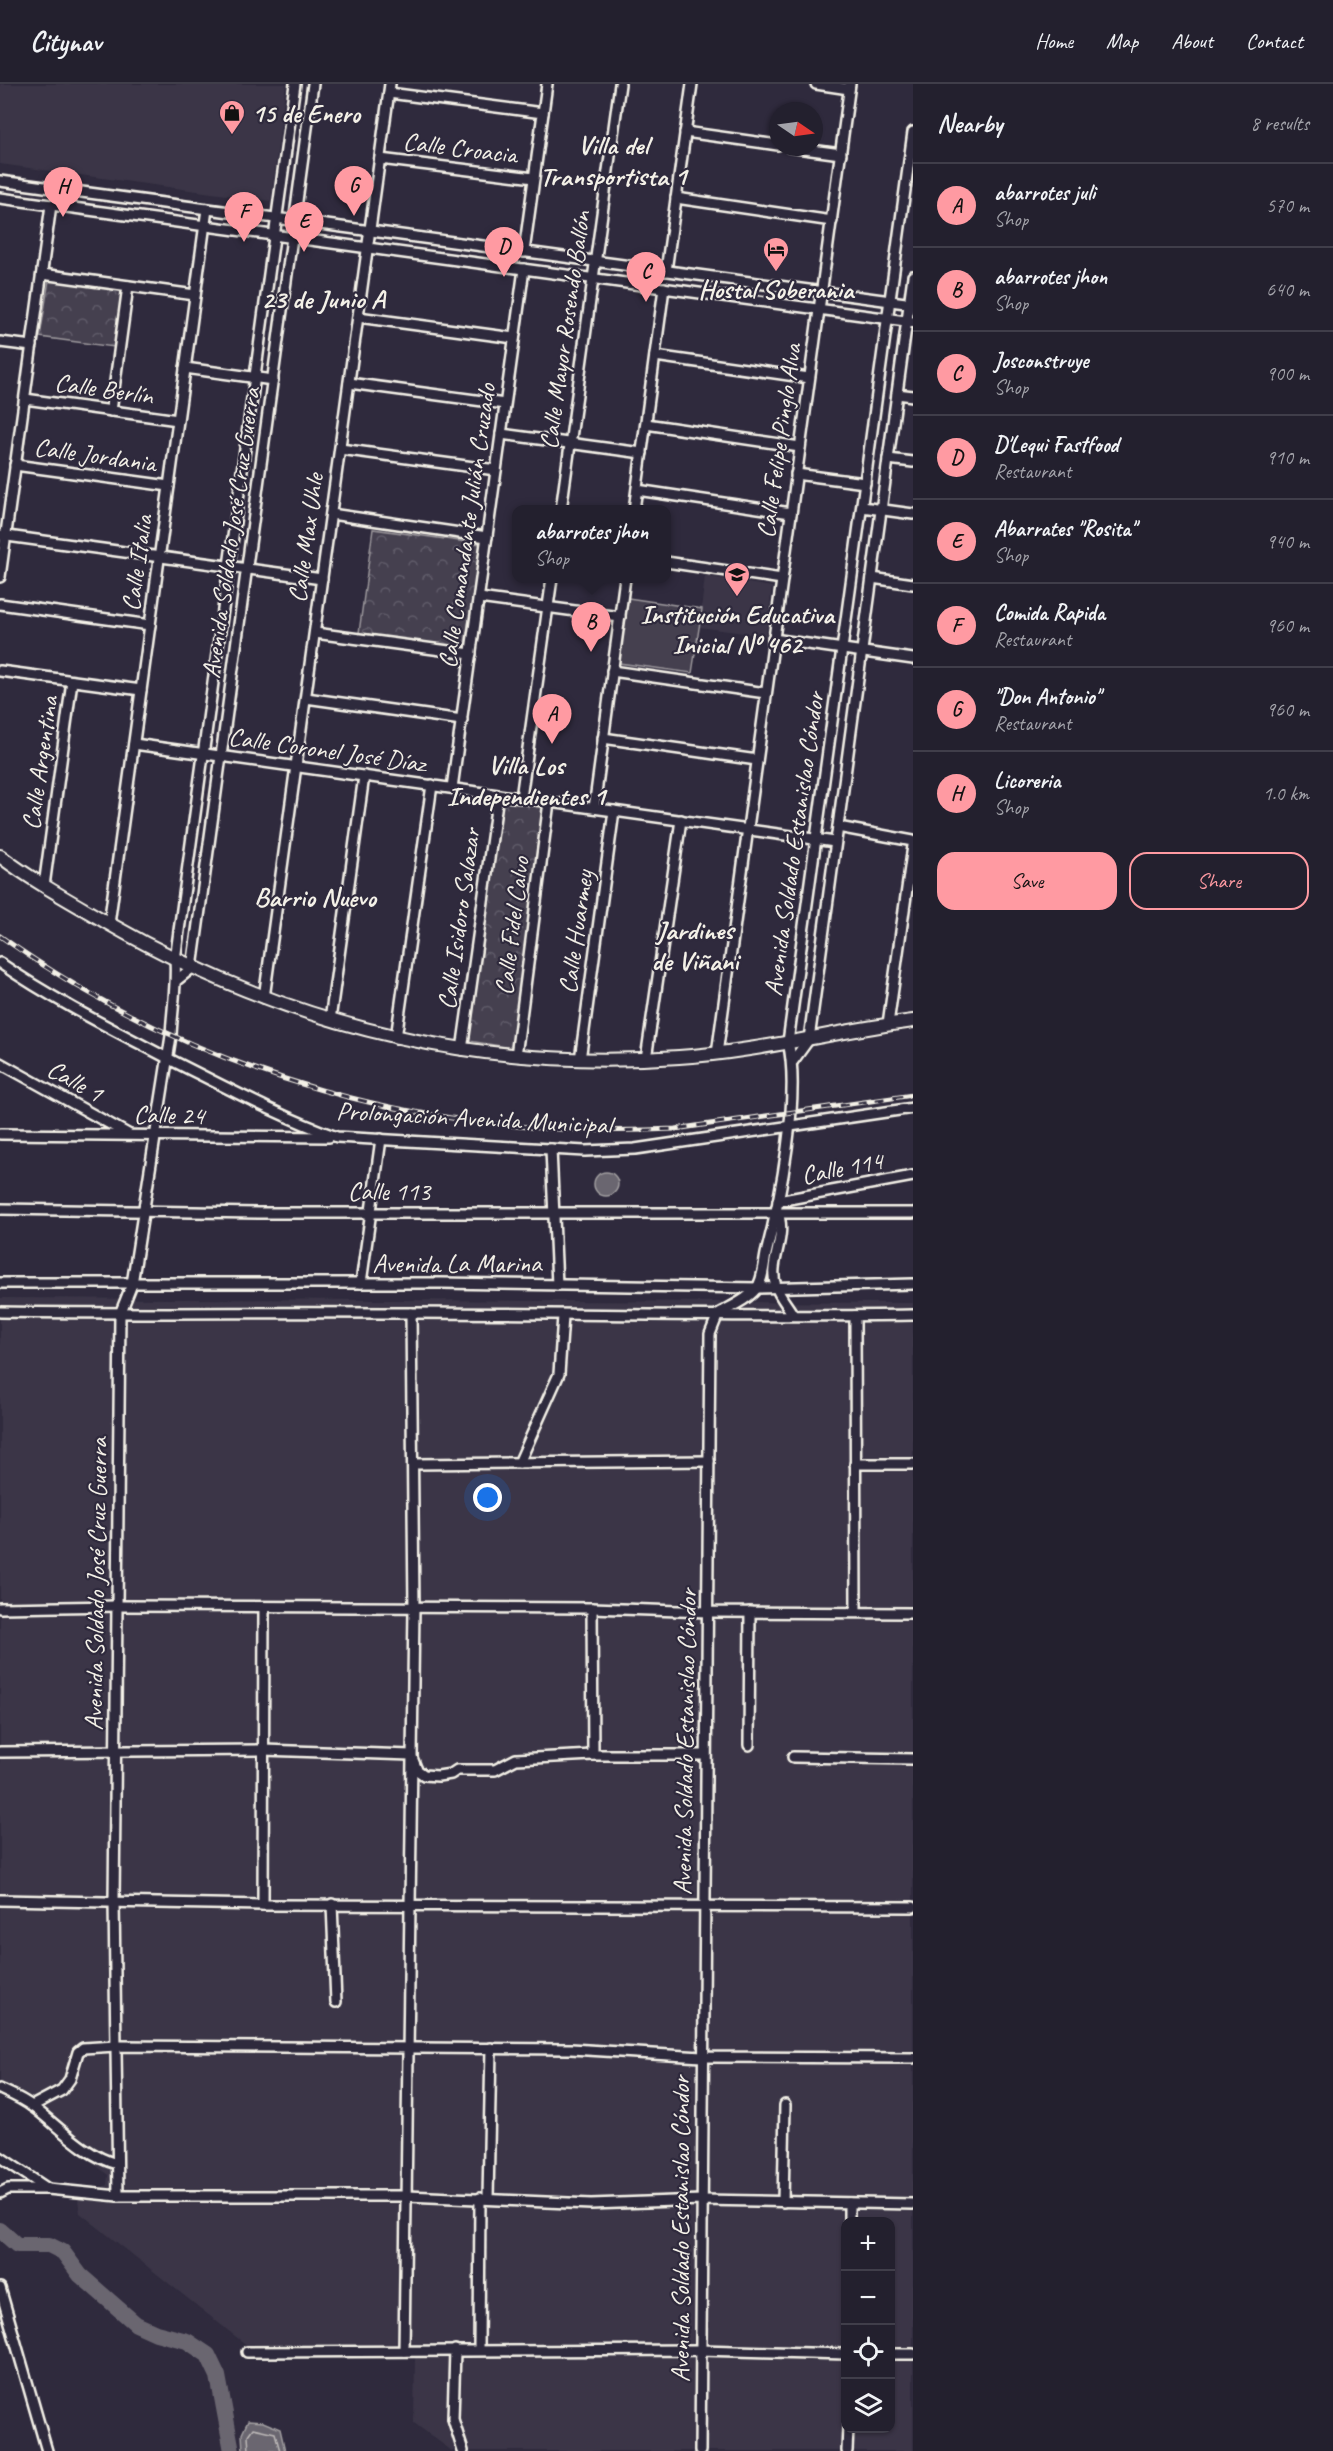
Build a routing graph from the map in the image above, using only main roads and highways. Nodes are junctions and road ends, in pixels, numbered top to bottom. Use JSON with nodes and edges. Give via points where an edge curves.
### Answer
{"nodes":[{"id":1,"x":0,"y":856,"type":"edge"},
{"id":2,"x":913,"y":1021,"type":"edge"}],
"edges":[{"from":1,"to":2,"type":"main road","via":[[109,924],[192,968],[330,1020],[462,1050],[580,1060],[645,1059],[717,1054]]}]}
